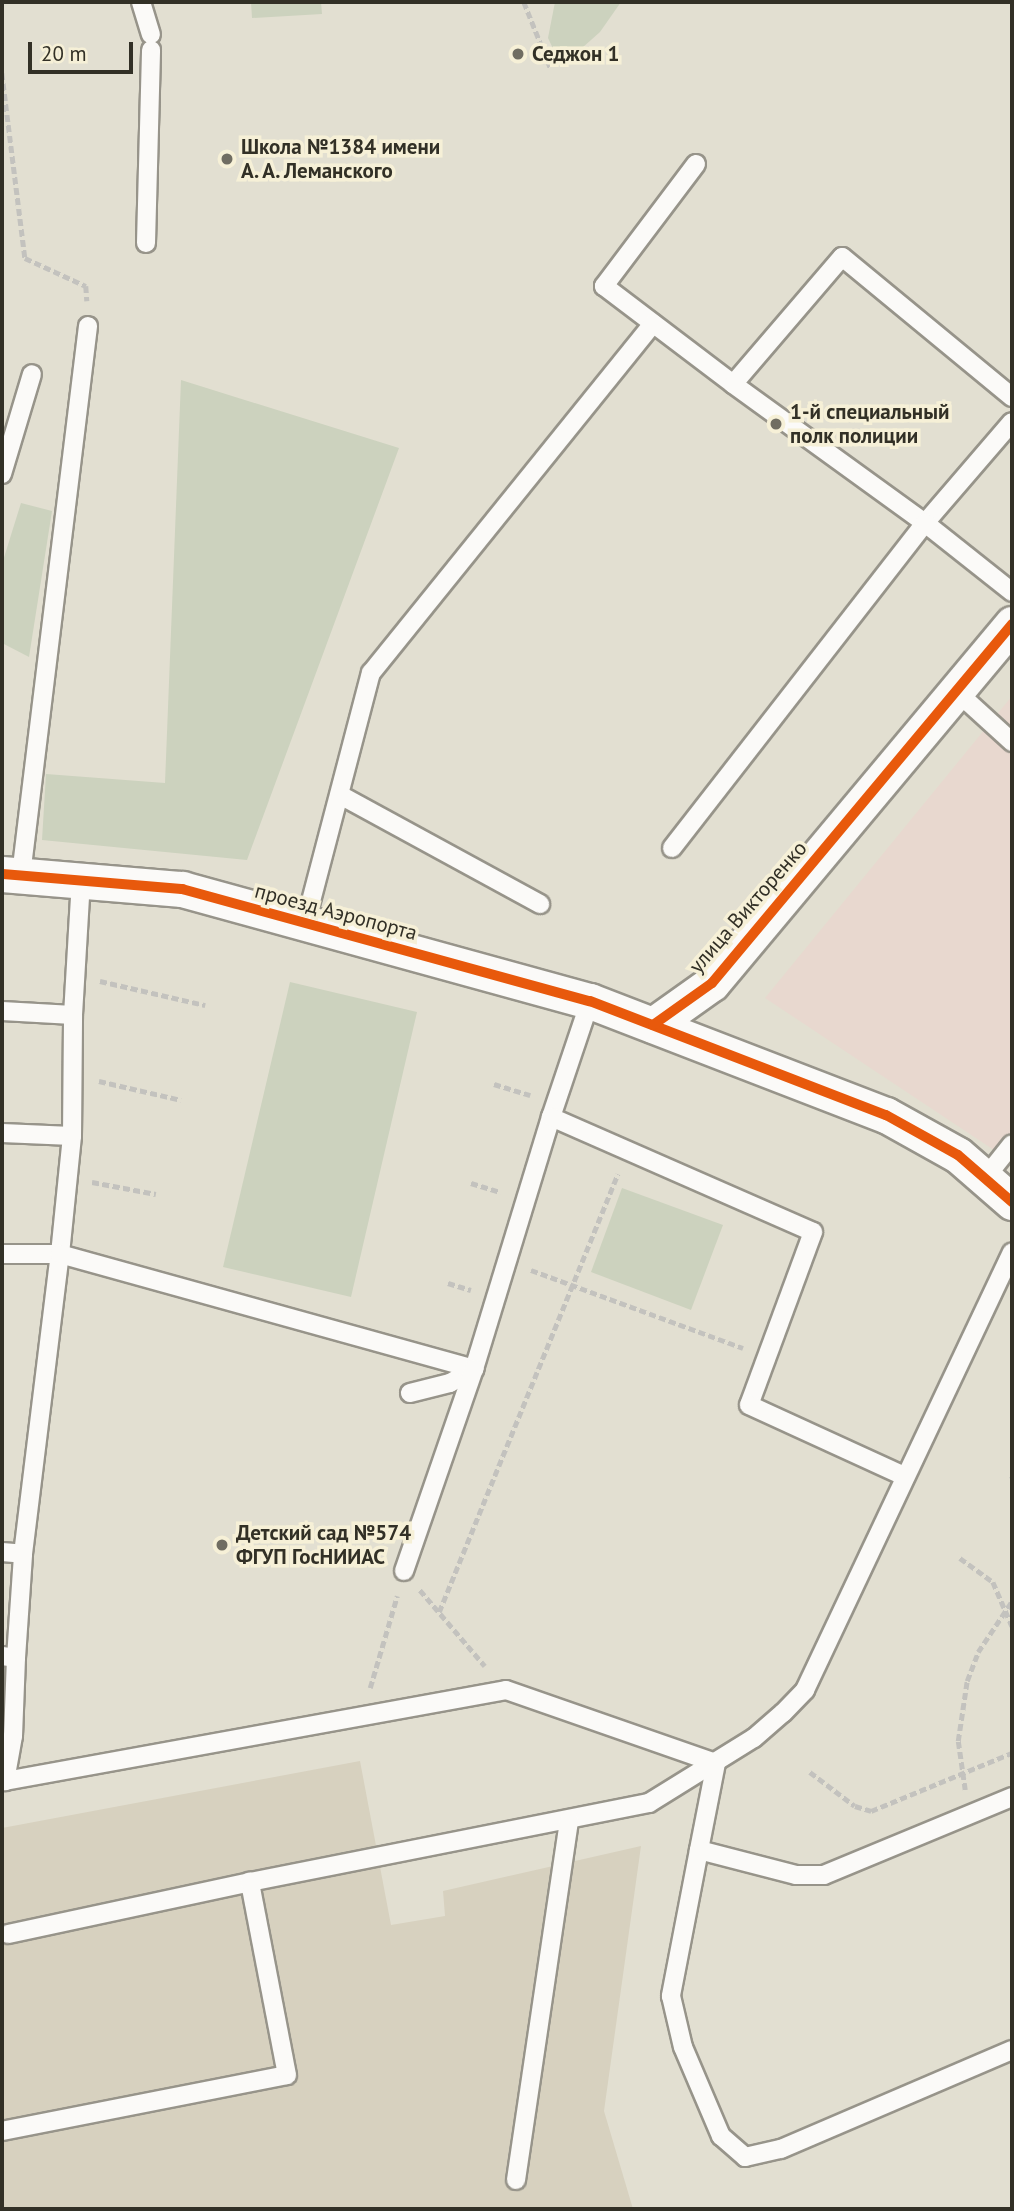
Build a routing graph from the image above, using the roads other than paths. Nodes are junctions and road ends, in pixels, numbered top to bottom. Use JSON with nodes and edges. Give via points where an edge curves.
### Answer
{"nodes":[{"id":1,"x":141,"y":2,"type":"edge"},
{"id":2,"x":696,"y":164,"type":"dead end"},
{"id":3,"x":146,"y":243,"type":"dead end"},
{"id":4,"x":653,"y":323,"type":"junction"},
{"id":5,"x":88,"y":326,"type":"road end"},
{"id":6,"x":33,"y":374,"type":"dead end"},
{"id":7,"x":733,"y":384,"type":"junction"},
{"id":8,"x":1012,"y":397,"type":"edge"},
{"id":9,"x":1012,"y":422,"type":"edge"},
{"id":10,"x":2,"y":474,"type":"edge"},
{"id":11,"x":925,"y":523,"type":"junction"},
{"id":12,"x":1012,"y":592,"type":"edge"},
{"id":13,"x":1012,"y":624,"type":"edge"},
{"id":14,"x":956,"y":691,"type":"junction"},
{"id":15,"x":1012,"y":741,"type":"edge"},
{"id":16,"x":340,"y":795,"type":"junction"},
{"id":17,"x":672,"y":848,"type":"dead end"},
{"id":18,"x":12,"y":875,"type":"edge"},
{"id":19,"x":81,"y":880,"type":"junction"},
{"id":20,"x":540,"y":904,"type":"dead end"},
{"id":21,"x":305,"y":924,"type":"junction"},
{"id":22,"x":590,"y":1001,"type":"junction"},
{"id":23,"x":2,"y":1012,"type":"edge"},
{"id":24,"x":73,"y":1015,"type":"junction"},
{"id":25,"x":653,"y":1026,"type":"junction"},
{"id":26,"x":553,"y":1110,"type":"junction"},
{"id":27,"x":2,"y":1133,"type":"edge"},
{"id":28,"x":72,"y":1136,"type":"junction"},
{"id":29,"x":1012,"y":1144,"type":"edge"},
{"id":30,"x":985,"y":1178,"type":"junction"},
{"id":31,"x":1012,"y":1202,"type":"edge"},
{"id":32,"x":1012,"y":1253,"type":"edge"},
{"id":33,"x":2,"y":1254,"type":"edge"},
{"id":34,"x":60,"y":1254,"type":"junction"},
{"id":35,"x":474,"y":1369,"type":"junction"},
{"id":36,"x":410,"y":1393,"type":"dead end"},
{"id":37,"x":904,"y":1476,"type":"junction"},
{"id":38,"x":2,"y":1552,"type":"edge"},
{"id":39,"x":23,"y":1554,"type":"junction"},
{"id":40,"x":404,"y":1571,"type":"road end"},
{"id":41,"x":9,"y":1657,"type":"edge"},
{"id":42,"x":716,"y":1763,"type":"junction"},
{"id":43,"x":1012,"y":1797,"type":"edge"},
{"id":44,"x":569,"y":1820,"type":"junction"},
{"id":45,"x":699,"y":1850,"type":"junction"},
{"id":46,"x":250,"y":1882,"type":"junction"},
{"id":47,"x":8,"y":1934,"type":"dead end"},
{"id":48,"x":1012,"y":2050,"type":"edge"},
{"id":49,"x":2,"y":2131,"type":"edge"},
{"id":50,"x":516,"y":2180,"type":"dead end"}],
"edges":[{"from":1,"to":3,"type":"lane","via":[[151,42]]},
{"from":2,"to":4,"type":"lane","via":[[604,286]]},
{"from":4,"to":7,"type":"lane"},
{"from":4,"to":16,"type":"lane","via":[[371,673]]},
{"from":5,"to":18,"type":"lane"},
{"from":6,"to":10,"type":"lane"},
{"from":7,"to":8,"type":"lane","via":[[842,257]]},
{"from":7,"to":11,"type":"lane"},
{"from":9,"to":11,"type":"lane"},
{"from":11,"to":12,"type":"lane"},
{"from":11,"to":17,"type":"lane"},
{"from":13,"to":14,"type":"street","name":"улица Викторенко"},
{"from":14,"to":15,"type":"lane"},
{"from":14,"to":25,"type":"street","name":"улица Викторенко","via":[[712,982]]},
{"from":16,"to":20,"type":"lane"},
{"from":16,"to":21,"type":"lane"},
{"from":18,"to":19,"type":"street","name":"проезд Аэропорта"},
{"from":19,"to":21,"type":"street","name":"проезд Аэропорта","via":[[183,889]]},
{"from":19,"to":24,"type":"lane"},
{"from":21,"to":22,"type":"street","name":"проезд Аэропорта"},
{"from":22,"to":25,"type":"street","name":"проезд Аэропорта"},
{"from":22,"to":26,"type":"lane"},
{"from":23,"to":24,"type":"lane"},
{"from":24,"to":28,"type":"lane"},
{"from":25,"to":30,"type":"street","via":[[886,1115],[958,1155]]},
{"from":26,"to":35,"type":"lane"},
{"from":26,"to":37,"type":"lane","via":[[627,1150],[813,1232],[749,1405]]},
{"from":27,"to":28,"type":"lane"},
{"from":28,"to":34,"type":"lane"},
{"from":29,"to":30,"type":"lane"},
{"from":30,"to":31,"type":"street"},
{"from":32,"to":37,"type":"lane"},
{"from":33,"to":34,"type":"lane"},
{"from":34,"to":35,"type":"lane"},
{"from":34,"to":39,"type":"lane"},
{"from":35,"to":36,"type":"lane","via":[[450,1383]]},
{"from":35,"to":40,"type":"lane"},
{"from":37,"to":42,"type":"lane","via":[[805,1690],[754,1738]]},
{"from":38,"to":39,"type":"lane"},
{"from":39,"to":41,"type":"lane"},
{"from":41,"to":42,"type":"lane","via":[[13,1736],[5,1781],[506,1690]]},
{"from":42,"to":44,"type":"lane","via":[[649,1802]]},
{"from":42,"to":45,"type":"lane"},
{"from":43,"to":45,"type":"lane","via":[[824,1874],[796,1875]]},
{"from":44,"to":46,"type":"lane"},
{"from":44,"to":50,"type":"lane"},
{"from":45,"to":48,"type":"lane","via":[[674,1972],[674,2021],[720,2136],[733,2151],[745,2157],[762,2156]]},
{"from":46,"to":47,"type":"lane"},
{"from":46,"to":49,"type":"lane","via":[[287,2075]]}]}
